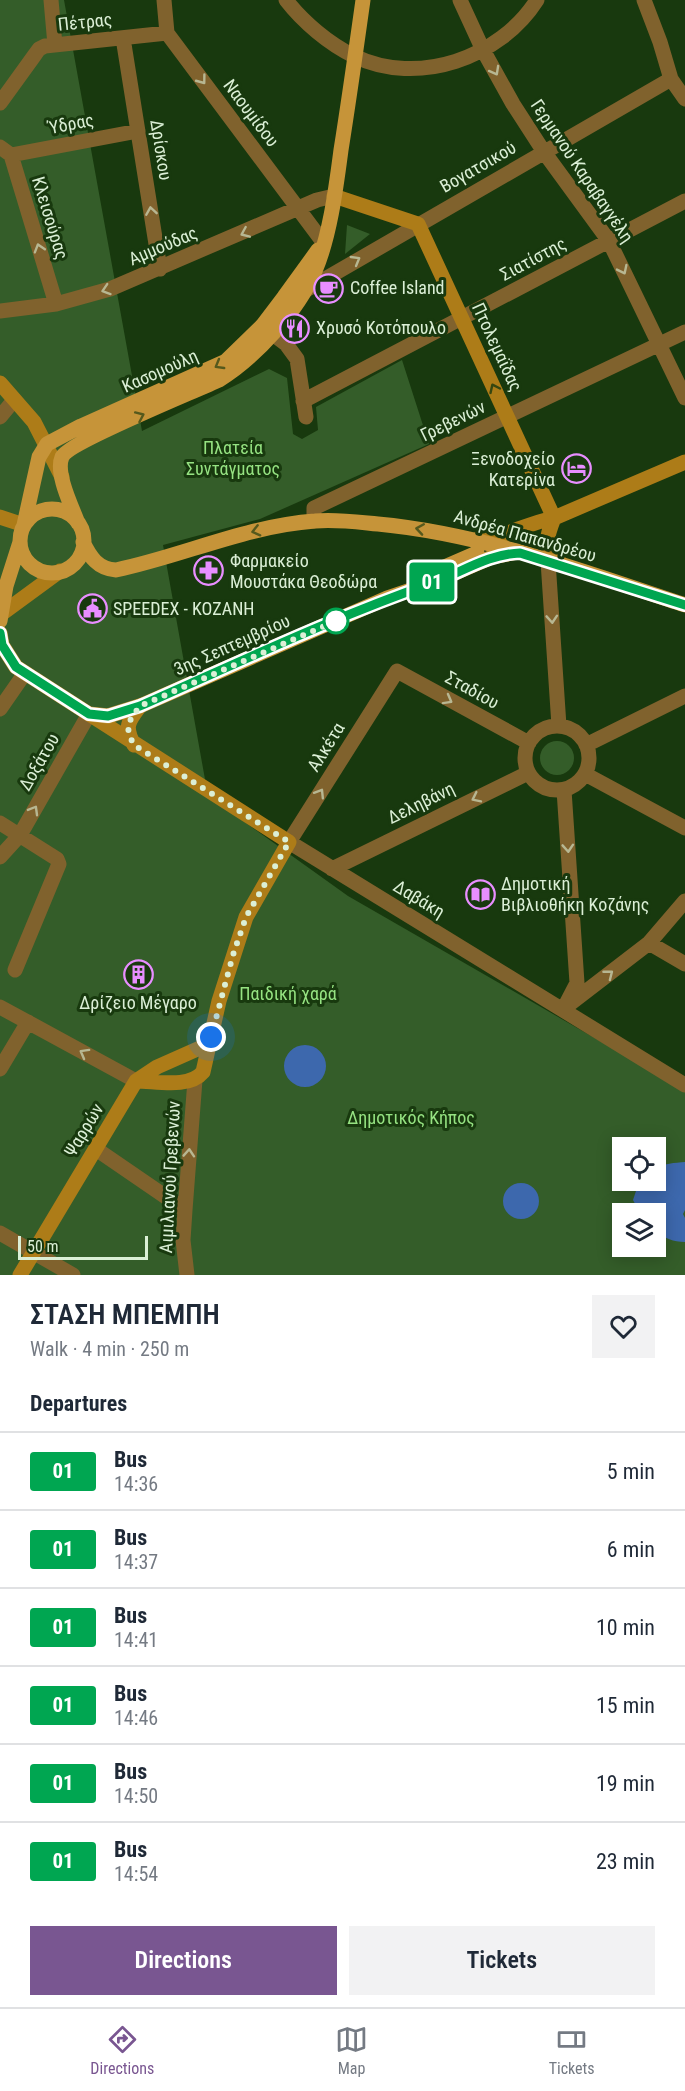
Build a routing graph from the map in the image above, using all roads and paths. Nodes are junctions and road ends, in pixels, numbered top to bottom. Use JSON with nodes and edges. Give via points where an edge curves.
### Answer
{"nodes":[{"id":1,"x":51,"y":0,"type":"edge"},
{"id":2,"x":164,"y":0,"type":"edge"},
{"id":3,"x":286,"y":0,"type":"edge"},
{"id":4,"x":363,"y":0,"type":"edge"},
{"id":5,"x":460,"y":0,"type":"edge"},
{"id":6,"x":537,"y":0,"type":"edge"},
{"id":7,"x":644,"y":0,"type":"edge"},
{"id":8,"x":167,"y":33,"type":"junction"},
{"id":9,"x":123,"y":38,"type":"junction"},
{"id":10,"x":56,"y":45,"type":"junction"},
{"id":11,"x":483,"y":50,"type":"junction"},
{"id":12,"x":355,"y":57,"type":"junction"},
{"id":13,"x":671,"y":79,"type":"junction"},
{"id":14,"x":685,"y":99,"type":"edge"},
{"id":15,"x":0,"y":103,"type":"edge"},
{"id":16,"x":138,"y":130,"type":"junction"},
{"id":17,"x":5,"y":151,"type":"edge"},
{"id":18,"x":544,"y":152,"type":"junction"},
{"id":19,"x":334,"y":196,"type":"junction"},
{"id":20,"x":685,"y":201,"type":"edge"},
{"id":21,"x":298,"y":209,"type":"junction"},
{"id":22,"x":418,"y":225,"type":"junction"},
{"id":23,"x":609,"y":241,"type":"junction"},
{"id":24,"x":323,"y":243,"type":"junction"},
{"id":25,"x":160,"y":269,"type":"junction"},
{"id":26,"x":306,"y":290,"type":"junction"},
{"id":27,"x":56,"y":304,"type":"junction"},
{"id":28,"x":0,"y":311,"type":"edge"},
{"id":29,"x":462,"y":318,"type":"junction"},
{"id":30,"x":267,"y":329,"type":"junction"},
{"id":31,"x":685,"y":332,"type":"edge"},
{"id":32,"x":660,"y":344,"type":"junction"},
{"id":33,"x":0,"y":382,"type":"edge"},
{"id":34,"x":685,"y":398,"type":"edge"},
{"id":35,"x":14,"y":400,"type":"junction"},
{"id":36,"x":303,"y":401,"type":"junction"},
{"id":37,"x":507,"y":416,"type":"junction"},
{"id":38,"x":0,"y":417,"type":"edge"},
{"id":39,"x":306,"y":417,"type":"dead end"},
{"id":40,"x":47,"y":444,"type":"junction"},
{"id":41,"x":685,"y":462,"type":"edge"},
{"id":42,"x":62,"y":477,"type":"junction"},
{"id":43,"x":0,"y":517,"type":"edge"},
{"id":44,"x":554,"y":518,"type":"junction"},
{"id":45,"x":314,"y":521,"type":"junction"},
{"id":46,"x":78,"y":523,"type":"junction"},
{"id":47,"x":24,"y":525,"type":"junction"},
{"id":48,"x":448,"y":534,"type":"junction"},
{"id":49,"x":474,"y":540,"type":"junction"},
{"id":50,"x":20,"y":542,"type":"junction"},
{"id":51,"x":83,"y":542,"type":"junction"},
{"id":52,"x":497,"y":546,"type":"junction"},
{"id":53,"x":520,"y":553,"type":"junction"},
{"id":54,"x":456,"y":561,"type":"junction"},
{"id":55,"x":555,"y":563,"type":"junction"},
{"id":56,"x":60,"y":572,"type":"junction"},
{"id":57,"x":387,"y":598,"type":"junction"},
{"id":58,"x":685,"y":605,"type":"edge"},
{"id":59,"x":0,"y":615,"type":"edge"},
{"id":60,"x":0,"y":621,"type":"edge"},
{"id":61,"x":0,"y":633,"type":"edge"},
{"id":62,"x":0,"y":657,"type":"edge"},
{"id":63,"x":20,"y":670,"type":"junction"},
{"id":64,"x":397,"y":671,"type":"joint"},
{"id":65,"x":685,"y":696,"type":"edge"},
{"id":66,"x":140,"y":706,"type":"junction"},
{"id":67,"x":0,"y":710,"type":"edge"},
{"id":68,"x":89,"y":714,"type":"junction"},
{"id":69,"x":559,"y":726,"type":"junction"},
{"id":70,"x":529,"y":743,"type":"junction"},
{"id":71,"x":134,"y":745,"type":"junction"},
{"id":72,"x":586,"y":745,"type":"junction"},
{"id":73,"x":528,"y":773,"type":"junction"},
{"id":74,"x":585,"y":774,"type":"junction"},
{"id":75,"x":564,"y":790,"type":"junction"},
{"id":76,"x":0,"y":823,"type":"edge"},
{"id":77,"x":685,"y":828,"type":"edge"},
{"id":78,"x":20,"y":835,"type":"junction"},
{"id":79,"x":289,"y":842,"type":"junction"},
{"id":80,"x":0,"y":857,"type":"edge"},
{"id":81,"x":332,"y":869,"type":"junction"},
{"id":82,"x":685,"y":901,"type":"edge"},
{"id":83,"x":649,"y":943,"type":"junction"},
{"id":84,"x":685,"y":964,"type":"edge"},
{"id":85,"x":15,"y":970,"type":"dead end"},
{"id":86,"x":0,"y":1007,"type":"edge"},
{"id":87,"x":563,"y":1010,"type":"junction"},
{"id":88,"x":28,"y":1022,"type":"junction"},
{"id":89,"x":211,"y":1037,"type":"junction"},
{"id":90,"x":0,"y":1069,"type":"edge"},
{"id":91,"x":195,"y":1080,"type":"junction"},
{"id":92,"x":136,"y":1081,"type":"junction"},
{"id":93,"x":685,"y":1085,"type":"edge"},
{"id":94,"x":96,"y":1149,"type":"junction"},
{"id":95,"x":185,"y":1210,"type":"junction"},
{"id":96,"x":0,"y":1233,"type":"edge"},
{"id":97,"x":33,"y":1253,"type":"junction"},
{"id":98,"x":20,"y":1275,"type":"edge"},
{"id":99,"x":73,"y":1275,"type":"edge"},
{"id":100,"x":187,"y":1275,"type":"edge"}],
"edges":[{"from":1,"to":10,"type":"street"},
{"from":2,"to":8,"type":"street"},
{"from":3,"to":12,"type":"street","via":[[315,29]]},
{"from":4,"to":12,"type":"main road","name":"Κασομούλη"},
{"from":5,"to":11,"type":"street","name":"Γερμανού Καραβαγγέλη"},
{"from":6,"to":11,"type":"street","via":[[513,30]]},
{"from":7,"to":13,"type":"street"},
{"from":8,"to":9,"type":"street","name":"Πέτρας"},
{"from":8,"to":21,"type":"street","name":"Ναουμίδου","one_way":true},
{"from":9,"to":10,"type":"street","name":"Πέτρας"},
{"from":9,"to":16,"type":"street","name":"Δρίσκου"},
{"from":10,"to":15,"type":"street","name":"Πέτρας","via":[[39,49]]},
{"from":11,"to":12,"type":"street","via":[[450,64],[430,67],[389,66]]},
{"from":11,"to":18,"type":"street","name":"Γερμανού Καραβαγγέλη","one_way":true},
{"from":12,"to":19,"type":"main road","name":"Κασομούλη"},
{"from":13,"to":14,"type":"street"},
{"from":13,"to":18,"type":"street","name":"Βογατσικού"},
{"from":16,"to":17,"type":"street","name":"Ύδρας"},
{"from":25,"to":16,"type":"street","name":"Δρίσκου","one_way":true},
{"from":27,"to":17,"type":"street","name":"Κλεισούρας","one_way":true},
{"from":18,"to":22,"type":"street","name":"Βογατσικού"},
{"from":18,"to":23,"type":"street","name":"Γερμανού Καραβαγγέλη"},
{"from":19,"to":21,"type":"street","name":"Αμμούδας"},
{"from":19,"to":22,"type":"street"},
{"from":19,"to":24,"type":"main road","name":"Κασομούλη"},
{"from":20,"to":23,"type":"street","name":"Σιατίστης"},
{"from":21,"to":24,"type":"street","name":"Ναουμίδου"},
{"from":21,"to":25,"type":"street","name":"Αμμούδας","one_way":true},
{"from":26,"to":22,"type":"street","name":"Βογατσικού","one_way":true},
{"from":22,"to":29,"type":"street","name":"Πτολεμαΐδας"},
{"from":23,"to":29,"type":"street","name":"Σιατίστης"},
{"from":23,"to":32,"type":"street","name":"Γερμανού Καραβαγγέλη","one_way":true},
{"from":24,"to":26,"type":"main road","name":"Κασομούλη"},
{"from":24,"to":30,"type":"main road","name":"Κασομούλη"},
{"from":25,"to":27,"type":"street","name":"Αμμούδας","one_way":true,"via":[[110,289]]},
{"from":26,"to":30,"type":"main road","name":"Κασομούλη"},
{"from":27,"to":28,"type":"street","name":"Αμμούδας"},
{"from":29,"to":36,"type":"street","name":"Σιατίστης"},
{"from":37,"to":29,"type":"street","name":"Πτολεμαΐδας","one_way":true},
{"from":30,"to":36,"type":"street","via":[[297,359]]},
{"from":30,"to":40,"type":"main road","name":"Κασομούλη","one_way":true,"via":[[226,361]]},
{"from":42,"to":30,"type":"main road","name":"Κασομούλη","one_way":true,"via":[[62,458],[74,446],[219,380],[242,365]]},
{"from":31,"to":32,"type":"street","name":"Γρεβενών"},
{"from":32,"to":34,"type":"street","name":"Γερμανού Καραβαγγέλη"},
{"from":32,"to":37,"type":"street","name":"Γρεβενών"},
{"from":33,"to":35,"type":"street"},
{"from":35,"to":38,"type":"street"},
{"from":35,"to":40,"type":"street"},
{"from":36,"to":39,"type":"street"},
{"from":37,"to":44,"type":"street","name":"Πτολεμαΐδας"},
{"from":37,"to":45,"type":"street","name":"Γρεβενών","via":[[314,508]]},
{"from":40,"to":42,"type":"street"},
{"from":40,"to":47,"type":"main road","via":[[39,457]]},
{"from":41,"to":44,"type":"street","name":"3ης Σεπτεμβρίου"},
{"from":42,"to":46,"type":"main road"},
{"from":43,"to":47,"type":"street"},
{"from":44,"to":49,"type":"street","name":"3ης Σεπτεμβρίου"},
{"from":44,"to":52,"type":"street","name":"3ης Σεπτεμβρίου","via":[[540,529]]},
{"from":44,"to":55,"type":"street","via":[[546,538]]},
{"from":48,"to":45,"type":"main road","name":"Ανδρέα Παπανδρέου","one_way":true,"via":[[341,520]]},
{"from":45,"to":51,"type":"main road","name":"Ανδρέα Παπανδρέου","one_way":true,"via":[[250,532],[116,570],[95,562]]},
{"from":46,"to":47,"type":"main road","via":[[54,509],[37,513]]},
{"from":46,"to":51,"type":"main road"},
{"from":47,"to":50,"type":"main road"},
{"from":48,"to":49,"type":"main road","name":"Ανδρέα Παπανδρέου"},
{"from":48,"to":54,"type":"main road","via":[[460,547]]},
{"from":49,"to":52,"type":"main road","name":"Ανδρέα Παπανδρέου"},
{"from":50,"to":56,"type":"main road","via":[[25,559],[33,567]]},
{"from":50,"to":59,"type":"main road"},
{"from":51,"to":56,"type":"main road","via":[[78,558]]},
{"from":52,"to":53,"type":"main road","name":"Ανδρέα Παπανδρέου"},
{"from":52,"to":54,"type":"main road","name":"3ης Σεπτεμβρίου"},
{"from":53,"to":55,"type":"main road","name":"Ανδρέα Παπανδρέου"},
{"from":53,"to":57,"type":"main road","name":"3ης Σεπτεμβρίου","via":[[492,557]]},
{"from":54,"to":57,"type":"main road","name":"3ης Σεπτεμβρίου"},
{"from":55,"to":58,"type":"main road","name":"Ανδρέα Παπανδρέου"},
{"from":55,"to":69,"type":"street","one_way":true},
{"from":56,"to":59,"type":"street"},
{"from":57,"to":66,"type":"main road","name":"3ης Σεπτεμβρίου"},
{"from":59,"to":60,"type":"main road"},
{"from":61,"to":63,"type":"main road","via":[[2,645]]},
{"from":62,"to":63,"type":"street"},
{"from":63,"to":67,"type":"street"},
{"from":63,"to":68,"type":"main road"},
{"from":64,"to":70,"type":"street","name":"Σταδίου","one_way":true},
{"from":79,"to":64,"type":"street","name":"Αλκέτα","one_way":true},
{"from":65,"to":72,"type":"street"},
{"from":66,"to":68,"type":"main road","name":"3ης Σεπτεμβρίου","via":[[108,716]]},
{"from":66,"to":71,"type":"street","via":[[128,726]]},
{"from":68,"to":71,"type":"street","name":"Δαβάκη"},
{"from":78,"to":68,"type":"street","name":"Δοξάτου","one_way":true},
{"from":69,"to":70,"type":"street","via":[[538,732]]},
{"from":69,"to":72,"type":"street","via":[[572,730]]},
{"from":70,"to":73,"type":"street","via":[[525,761]]},
{"from":71,"to":79,"type":"street","name":"Δαβάκη"},
{"from":72,"to":74,"type":"street","via":[[589,759]]},
{"from":73,"to":75,"type":"street","via":[[543,787]]},
{"from":73,"to":81,"type":"street","name":"Δεληβάνη","one_way":true},
{"from":74,"to":75,"type":"street"},
{"from":74,"to":77,"type":"street"},
{"from":75,"to":87,"type":"street","one_way":true,"via":[[577,983]]},
{"from":76,"to":78,"type":"street"},
{"from":78,"to":80,"type":"street","name":"Δοξάτου"},
{"from":78,"to":85,"type":"street","via":[[59,864]]},
{"from":79,"to":81,"type":"street","name":"Δαβάκη"},
{"from":79,"to":89,"type":"street","via":[[246,917]]},
{"from":81,"to":87,"type":"street","name":"Δαβάκη"},
{"from":82,"to":83,"type":"street"},
{"from":83,"to":84,"type":"street"},
{"from":87,"to":83,"type":"street","one_way":true},
{"from":86,"to":88,"type":"street"},
{"from":87,"to":93,"type":"street","name":"Δαβάκη"},
{"from":88,"to":90,"type":"street"},
{"from":92,"to":88,"type":"street","one_way":true},
{"from":89,"to":91,"type":"street","via":[[203,1072]]},
{"from":89,"to":92,"type":"street","name":"Ψαρρών","via":[[202,1047]]},
{"from":91,"to":92,"type":"street"},
{"from":95,"to":91,"type":"street","name":"Αιμιλιανού Γρεβενών","one_way":true},
{"from":92,"to":94,"type":"street","name":"Ψαρρών"},
{"from":94,"to":95,"type":"street"},
{"from":94,"to":97,"type":"street","name":"Ψαρρών"},
{"from":95,"to":100,"type":"street","name":"Αιμιλιανού Γρεβενών"},
{"from":96,"to":97,"type":"street"},
{"from":97,"to":98,"type":"street","name":"Ψαρρών"},
{"from":97,"to":99,"type":"street"}]}
